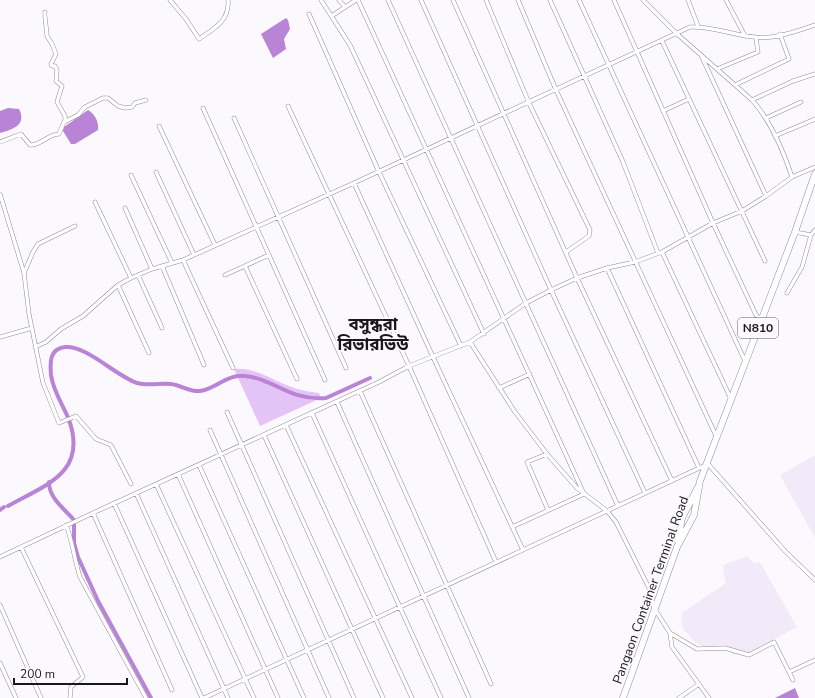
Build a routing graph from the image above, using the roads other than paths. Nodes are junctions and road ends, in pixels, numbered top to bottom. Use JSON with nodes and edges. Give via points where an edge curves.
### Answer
{"nodes":[{"id":1,"x":170,"y":0,"type":"edge"},
{"id":2,"x":228,"y":0,"type":"edge"},
{"id":3,"x":321,"y":0,"type":"edge"},
{"id":4,"x":339,"y":0,"type":"edge"},
{"id":5,"x":357,"y":0,"type":"edge"},
{"id":6,"x":388,"y":0,"type":"edge"},
{"id":7,"x":421,"y":0,"type":"edge"},
{"id":8,"x":453,"y":0,"type":"edge"},
{"id":9,"x":486,"y":0,"type":"edge"},
{"id":10,"x":518,"y":0,"type":"edge"},
{"id":11,"x":550,"y":0,"type":"edge"},
{"id":12,"x":579,"y":0,"type":"edge"},
{"id":13,"x":614,"y":0,"type":"edge"},
{"id":14,"x":643,"y":0,"type":"edge"},
{"id":15,"x":688,"y":0,"type":"edge"},
{"id":16,"x":726,"y":0,"type":"edge"},
{"id":17,"x":345,"y":7,"type":"junction"},
{"id":18,"x":45,"y":12,"type":"dead end"},
{"id":19,"x":309,"y":14,"type":"dead end"},
{"id":20,"x":332,"y":15,"type":"junction"},
{"id":21,"x":698,"y":26,"type":"junction"},
{"id":22,"x":815,"y":26,"type":"edge"},
{"id":23,"x":676,"y":33,"type":"junction"},
{"id":24,"x":780,"y":34,"type":"junction"},
{"id":25,"x":745,"y":36,"type":"junction"},
{"id":26,"x":756,"y":38,"type":"junction"},
{"id":27,"x":662,"y":41,"type":"junction"},
{"id":28,"x":636,"y":52,"type":"junction"},
{"id":29,"x":702,"y":56,"type":"junction"},
{"id":30,"x":608,"y":65,"type":"junction"},
{"id":31,"x":717,"y":69,"type":"junction"},
{"id":32,"x":815,"y":74,"type":"edge"},
{"id":33,"x":584,"y":77,"type":"junction"},
{"id":34,"x":735,"y":85,"type":"junction"},
{"id":35,"x":556,"y":90,"type":"junction"},
{"id":36,"x":689,"y":99,"type":"junction"},
{"id":37,"x":146,"y":100,"type":"dead end"},
{"id":38,"x":752,"y":100,"type":"junction"},
{"id":39,"x":801,"y":102,"type":"dead end"},
{"id":40,"x":529,"y":103,"type":"junction"},
{"id":41,"x":288,"y":106,"type":"dead end"},
{"id":42,"x":203,"y":108,"type":"dead end"},
{"id":43,"x":663,"y":111,"type":"junction"},
{"id":44,"x":504,"y":114,"type":"junction"},
{"id":45,"x":234,"y":118,"type":"dead end"},
{"id":46,"x":766,"y":118,"type":"junction"},
{"id":47,"x":815,"y":119,"type":"edge"},
{"id":48,"x":65,"y":122,"type":"junction"},
{"id":49,"x":159,"y":126,"type":"dead end"},
{"id":50,"x":478,"y":126,"type":"junction"},
{"id":51,"x":775,"y":136,"type":"junction"},
{"id":52,"x":450,"y":139,"type":"junction"},
{"id":53,"x":0,"y":142,"type":"edge"},
{"id":54,"x":426,"y":150,"type":"junction"},
{"id":55,"x":403,"y":161,"type":"junction"},
{"id":56,"x":815,"y":166,"type":"edge"},
{"id":57,"x":156,"y":172,"type":"dead end"},
{"id":58,"x":379,"y":172,"type":"junction"},
{"id":59,"x":815,"y":174,"type":"edge"},
{"id":60,"x":131,"y":175,"type":"dead end"},
{"id":61,"x":792,"y":177,"type":"junction"},
{"id":62,"x":354,"y":183,"type":"junction"},
{"id":63,"x":0,"y":194,"type":"edge"},
{"id":64,"x":330,"y":194,"type":"junction"},
{"id":65,"x":766,"y":196,"type":"junction"},
{"id":66,"x":95,"y":202,"type":"dead end"},
{"id":67,"x":125,"y":208,"type":"dead end"},
{"id":68,"x":742,"y":211,"type":"junction"},
{"id":69,"x":279,"y":217,"type":"junction"},
{"id":70,"x":713,"y":223,"type":"junction"},
{"id":71,"x":75,"y":226,"type":"dead end"},
{"id":72,"x":257,"y":227,"type":"junction"},
{"id":73,"x":815,"y":230,"type":"edge"},
{"id":74,"x":795,"y":232,"type":"junction"},
{"id":75,"x":811,"y":234,"type":"junction"},
{"id":76,"x":687,"y":237,"type":"junction"},
{"id":77,"x":215,"y":245,"type":"junction"},
{"id":78,"x":566,"y":252,"type":"junction"},
{"id":79,"x":660,"y":253,"type":"junction"},
{"id":80,"x":194,"y":255,"type":"junction"},
{"id":81,"x":269,"y":255,"type":"junction"},
{"id":82,"x":184,"y":260,"type":"junction"},
{"id":83,"x":765,"y":261,"type":"dead end"},
{"id":84,"x":635,"y":262,"type":"junction"},
{"id":85,"x":172,"y":264,"type":"junction"},
{"id":86,"x":162,"y":266,"type":"junction"},
{"id":87,"x":245,"y":266,"type":"junction"},
{"id":88,"x":607,"y":268,"type":"junction"},
{"id":89,"x":152,"y":269,"type":"junction"},
{"id":90,"x":24,"y":273,"type":"junction"},
{"id":91,"x":225,"y":275,"type":"dead end"},
{"id":92,"x":138,"y":276,"type":"junction"},
{"id":93,"x":131,"y":278,"type":"junction"},
{"id":94,"x":577,"y":278,"type":"junction"},
{"id":95,"x":118,"y":285,"type":"junction"},
{"id":96,"x":551,"y":290,"type":"junction"},
{"id":97,"x":787,"y":293,"type":"dead end"},
{"id":98,"x":526,"y":303,"type":"junction"},
{"id":99,"x":505,"y":319,"type":"junction"},
{"id":100,"x":761,"y":319,"type":"junction"},
{"id":101,"x":32,"y":328,"type":"junction"},
{"id":102,"x":162,"y":328,"type":"dead end"},
{"id":103,"x":484,"y":334,"type":"junction"},
{"id":104,"x":0,"y":337,"type":"edge"},
{"id":105,"x":470,"y":342,"type":"junction"},
{"id":106,"x":460,"y":346,"type":"junction"},
{"id":107,"x":35,"y":347,"type":"junction"},
{"id":108,"x":149,"y":353,"type":"dead end"},
{"id":109,"x":433,"y":358,"type":"junction"},
{"id":110,"x":745,"y":362,"type":"junction"},
{"id":111,"x":204,"y":365,"type":"dead end"},
{"id":112,"x":409,"y":366,"type":"junction"},
{"id":113,"x":232,"y":368,"type":"dead end"},
{"id":114,"x":346,"y":368,"type":"dead end"},
{"id":115,"x":530,"y":374,"type":"junction"},
{"id":116,"x":297,"y":379,"type":"dead end"},
{"id":117,"x":326,"y":380,"type":"dead end"},
{"id":118,"x":499,"y":388,"type":"junction"},
{"id":119,"x":360,"y":391,"type":"junction"},
{"id":120,"x":732,"y":400,"type":"junction"},
{"id":121,"x":337,"y":402,"type":"junction"},
{"id":122,"x":227,"y":412,"type":"dead end"},
{"id":123,"x":312,"y":413,"type":"junction"},
{"id":124,"x":286,"y":425,"type":"junction"},
{"id":125,"x":210,"y":430,"type":"dead end"},
{"id":126,"x":264,"y":435,"type":"junction"},
{"id":127,"x":717,"y":438,"type":"junction"},
{"id":128,"x":242,"y":445,"type":"junction"},
{"id":129,"x":547,"y":454,"type":"junction"},
{"id":130,"x":220,"y":455,"type":"junction"},
{"id":131,"x":199,"y":464,"type":"junction"},
{"id":132,"x":708,"y":464,"type":"junction"},
{"id":133,"x":699,"y":468,"type":"junction"},
{"id":134,"x":178,"y":474,"type":"junction"},
{"id":135,"x":672,"y":480,"type":"junction"},
{"id":136,"x":700,"y":482,"type":"junction"},
{"id":137,"x":131,"y":484,"type":"dead end"},
{"id":138,"x":156,"y":484,"type":"junction"},
{"id":139,"x":136,"y":493,"type":"junction"},
{"id":140,"x":645,"y":493,"type":"junction"},
{"id":141,"x":584,"y":494,"type":"junction"},
{"id":142,"x":114,"y":503,"type":"junction"},
{"id":143,"x":618,"y":506,"type":"junction"},
{"id":144,"x":548,"y":510,"type":"junction"},
{"id":145,"x":607,"y":511,"type":"junction"},
{"id":146,"x":93,"y":513,"type":"junction"},
{"id":147,"x":66,"y":525,"type":"junction"},
{"id":148,"x":512,"y":527,"type":"junction"},
{"id":149,"x":21,"y":547,"type":"junction"},
{"id":150,"x":677,"y":547,"type":"junction"},
{"id":151,"x":523,"y":550,"type":"junction"},
{"id":152,"x":0,"y":557,"type":"edge"},
{"id":153,"x":496,"y":562,"type":"junction"},
{"id":154,"x":815,"y":580,"type":"edge"},
{"id":155,"x":447,"y":585,"type":"junction"},
{"id":156,"x":423,"y":596,"type":"junction"},
{"id":157,"x":0,"y":605,"type":"edge"},
{"id":158,"x":400,"y":607,"type":"junction"},
{"id":159,"x":654,"y":608,"type":"junction"},
{"id":160,"x":375,"y":618,"type":"junction"},
{"id":161,"x":352,"y":630,"type":"junction"},
{"id":162,"x":670,"y":633,"type":"junction"},
{"id":163,"x":328,"y":640,"type":"junction"},
{"id":164,"x":308,"y":650,"type":"junction"},
{"id":165,"x":287,"y":660,"type":"junction"},
{"id":166,"x":815,"y":660,"type":"edge"},
{"id":167,"x":0,"y":662,"type":"edge"},
{"id":168,"x":265,"y":670,"type":"junction"},
{"id":169,"x":789,"y":672,"type":"junction"},
{"id":170,"x":245,"y":679,"type":"junction"},
{"id":171,"x":793,"y":680,"type":"dead end"},
{"id":172,"x":491,"y":684,"type":"dead end"},
{"id":173,"x":699,"y":684,"type":"junction"},
{"id":174,"x":224,"y":689,"type":"junction"},
{"id":175,"x":172,"y":690,"type":"dead end"},
{"id":176,"x":16,"y":698,"type":"edge"},
{"id":177,"x":41,"y":698,"type":"edge"},
{"id":178,"x":70,"y":698,"type":"edge"},
{"id":179,"x":146,"y":698,"type":"edge"},
{"id":180,"x":203,"y":698,"type":"edge"},
{"id":181,"x":228,"y":698,"type":"edge"},
{"id":182,"x":254,"y":698,"type":"edge"},
{"id":183,"x":278,"y":698,"type":"edge"},
{"id":184,"x":304,"y":698,"type":"edge"},
{"id":185,"x":329,"y":698,"type":"edge"},
{"id":186,"x":354,"y":698,"type":"edge"},
{"id":187,"x":383,"y":698,"type":"edge"},
{"id":188,"x":412,"y":698,"type":"edge"},
{"id":189,"x":441,"y":698,"type":"edge"},
{"id":190,"x":468,"y":698,"type":"edge"},
{"id":191,"x":623,"y":698,"type":"edge"},
{"id":192,"x":679,"y":698,"type":"edge"},
{"id":193,"x":710,"y":698,"type":"edge"}],
"edges":[{"from":1,"to":2,"type":"street","via":[[199,39],[224,20]]},
{"from":3,"to":20,"type":"street"},
{"from":4,"to":17,"type":"street"},
{"from":5,"to":17,"type":"street"},
{"from":5,"to":54,"type":"street"},
{"from":6,"to":52,"type":"street"},
{"from":7,"to":50,"type":"street"},
{"from":8,"to":44,"type":"street"},
{"from":9,"to":40,"type":"street"},
{"from":10,"to":35,"type":"street"},
{"from":11,"to":33,"type":"street"},
{"from":12,"to":30,"type":"street"},
{"from":13,"to":28,"type":"street"},
{"from":14,"to":23,"type":"street"},
{"from":15,"to":21,"type":"street"},
{"from":16,"to":25,"type":"street"},
{"from":17,"to":20,"type":"street"},
{"from":18,"to":48,"type":"street","via":[[47,36],[56,54],[50,64],[57,70],[56,81],[62,86],[57,102]]},
{"from":19,"to":58,"type":"street"},
{"from":20,"to":55,"type":"street","via":[[350,45]]},
{"from":21,"to":23,"type":"street"},
{"from":21,"to":25,"type":"street"},
{"from":22,"to":24,"type":"street"},
{"from":23,"to":27,"type":"street"},
{"from":23,"to":29,"type":"street"},
{"from":24,"to":26,"type":"street"},
{"from":24,"to":34,"type":"street","via":[[789,60]]},
{"from":25,"to":26,"type":"street"},
{"from":26,"to":31,"type":"street","via":[[758,52]]},
{"from":27,"to":28,"type":"street"},
{"from":27,"to":36,"type":"street"},
{"from":28,"to":30,"type":"street"},
{"from":28,"to":43,"type":"street"},
{"from":29,"to":31,"type":"street"},
{"from":29,"to":65,"type":"street"},
{"from":30,"to":33,"type":"street"},
{"from":30,"to":76,"type":"street"},
{"from":31,"to":34,"type":"street"},
{"from":32,"to":38,"type":"street"},
{"from":33,"to":35,"type":"street"},
{"from":33,"to":79,"type":"street","via":[[623,162]]},
{"from":34,"to":38,"type":"street"},
{"from":35,"to":40,"type":"street"},
{"from":35,"to":84,"type":"street"},
{"from":36,"to":43,"type":"street"},
{"from":36,"to":68,"type":"street"},
{"from":37,"to":48,"type":"street","via":[[125,108],[108,98],[103,98],[85,107],[78,115]]},
{"from":38,"to":46,"type":"street"},
{"from":39,"to":46,"type":"street"},
{"from":40,"to":44,"type":"street"},
{"from":40,"to":78,"type":"street","via":[[590,230],[590,236]]},
{"from":41,"to":64,"type":"street"},
{"from":42,"to":72,"type":"street"},
{"from":43,"to":70,"type":"street"},
{"from":44,"to":50,"type":"street"},
{"from":44,"to":78,"type":"street"},
{"from":45,"to":69,"type":"street"},
{"from":46,"to":51,"type":"street"},
{"from":47,"to":51,"type":"street"},
{"from":48,"to":53,"type":"street","via":[[59,134],[51,135],[34,145],[30,145],[21,134]]},
{"from":49,"to":77,"type":"street"},
{"from":50,"to":52,"type":"street"},
{"from":50,"to":96,"type":"street"},
{"from":51,"to":61,"type":"street"},
{"from":52,"to":54,"type":"street"},
{"from":52,"to":98,"type":"street"},
{"from":54,"to":55,"type":"street"},
{"from":54,"to":99,"type":"street"},
{"from":55,"to":58,"type":"street"},
{"from":55,"to":103,"type":"street"},
{"from":56,"to":61,"type":"street"},
{"from":57,"to":80,"type":"street"},
{"from":58,"to":62,"type":"street"},
{"from":58,"to":106,"type":"street"},
{"from":59,"to":74,"type":"highway","name":"Pangaon Container Terminal Road","number":"N810"},
{"from":60,"to":85,"type":"street"},
{"from":61,"to":65,"type":"street"},
{"from":62,"to":64,"type":"street"},
{"from":62,"to":109,"type":"street"},
{"from":63,"to":90,"type":"street"},
{"from":64,"to":69,"type":"street"},
{"from":64,"to":112,"type":"street"},
{"from":65,"to":68,"type":"street"},
{"from":66,"to":93,"type":"street"},
{"from":67,"to":89,"type":"street"},
{"from":68,"to":70,"type":"street"},
{"from":68,"to":83,"type":"street"},
{"from":69,"to":72,"type":"street"},
{"from":69,"to":114,"type":"street"},
{"from":70,"to":76,"type":"street"},
{"from":70,"to":100,"type":"street","via":[[756,314]]},
{"from":71,"to":90,"type":"street","via":[[38,244]]},
{"from":72,"to":77,"type":"street"},
{"from":72,"to":81,"type":"street"},
{"from":73,"to":75,"type":"street"},
{"from":74,"to":75,"type":"street"},
{"from":74,"to":100,"type":"highway","name":"Pangaon Container Terminal Road","number":"N810"},
{"from":75,"to":97,"type":"street","via":[[802,267]]},
{"from":76,"to":79,"type":"street"},
{"from":76,"to":110,"type":"street"},
{"from":77,"to":80,"type":"street"},
{"from":78,"to":94,"type":"street"},
{"from":79,"to":84,"type":"street"},
{"from":79,"to":120,"type":"street"},
{"from":80,"to":82,"type":"street"},
{"from":81,"to":87,"type":"street"},
{"from":81,"to":117,"type":"street"},
{"from":82,"to":85,"type":"street"},
{"from":82,"to":113,"type":"street"},
{"from":84,"to":88,"type":"street"},
{"from":84,"to":127,"type":"street"},
{"from":85,"to":86,"type":"street"},
{"from":86,"to":89,"type":"street"},
{"from":86,"to":111,"type":"street"},
{"from":87,"to":91,"type":"street"},
{"from":87,"to":116,"type":"street"},
{"from":88,"to":94,"type":"street"},
{"from":88,"to":133,"type":"street"},
{"from":89,"to":92,"type":"street"},
{"from":90,"to":101,"type":"street"},
{"from":92,"to":93,"type":"street"},
{"from":92,"to":102,"type":"street"},
{"from":93,"to":95,"type":"street"},
{"from":94,"to":96,"type":"street"},
{"from":94,"to":135,"type":"street"},
{"from":95,"to":107,"type":"street","via":[[83,316]]},
{"from":95,"to":108,"type":"street"},
{"from":96,"to":98,"type":"street"},
{"from":96,"to":140,"type":"street"},
{"from":98,"to":99,"type":"street"},
{"from":98,"to":143,"type":"street"},
{"from":99,"to":103,"type":"street"},
{"from":99,"to":115,"type":"street"},
{"from":100,"to":110,"type":"highway","name":"Pangaon Container Terminal Road","number":"N810"},
{"from":101,"to":104,"type":"street"},
{"from":101,"to":107,"type":"street"},
{"from":103,"to":105,"type":"street"},
{"from":105,"to":106,"type":"street"},
{"from":105,"to":118,"type":"street"},
{"from":106,"to":109,"type":"street"},
{"from":107,"to":137,"type":"street","via":[[43,382],[59,423],[76,416],[96,439],[111,445]]},
{"from":109,"to":112,"type":"street"},
{"from":109,"to":148,"type":"street"},
{"from":110,"to":120,"type":"highway","name":"Pangaon Container Terminal Road","number":"N810"},
{"from":112,"to":119,"type":"street"},
{"from":112,"to":153,"type":"street"},
{"from":115,"to":118,"type":"street"},
{"from":115,"to":141,"type":"street"},
{"from":118,"to":129,"type":"street"},
{"from":119,"to":121,"type":"street"},
{"from":119,"to":155,"type":"street"},
{"from":120,"to":127,"type":"highway","name":"Pangaon Container Terminal Road","number":"N810"},
{"from":121,"to":123,"type":"street"},
{"from":121,"to":156,"type":"street"},
{"from":122,"to":128,"type":"street"},
{"from":123,"to":124,"type":"street"},
{"from":123,"to":158,"type":"street"},
{"from":124,"to":126,"type":"street"},
{"from":124,"to":160,"type":"street"},
{"from":125,"to":130,"type":"street"},
{"from":126,"to":128,"type":"street"},
{"from":126,"to":161,"type":"street"},
{"from":127,"to":132,"type":"highway","name":"Pangaon Container Terminal Road","number":"N810"},
{"from":128,"to":130,"type":"street"},
{"from":128,"to":163,"type":"street"},
{"from":129,"to":141,"type":"street","via":[[567,479]]},
{"from":129,"to":144,"type":"street","via":[[527,462]]},
{"from":130,"to":131,"type":"street"},
{"from":130,"to":164,"type":"street"},
{"from":131,"to":134,"type":"street"},
{"from":131,"to":165,"type":"street"},
{"from":132,"to":133,"type":"street"},
{"from":132,"to":136,"type":"highway","name":"Pangaon Container Terminal Road","number":"N810"},
{"from":132,"to":154,"type":"street","via":[[785,551]]},
{"from":133,"to":135,"type":"street"},
{"from":134,"to":138,"type":"street"},
{"from":134,"to":168,"type":"street"},
{"from":135,"to":140,"type":"street"},
{"from":136,"to":150,"type":"highway","number":"N810","via":[[682,518]]},
{"from":136,"to":150,"type":"highway","name":"Pangaon Container Terminal Road","number":"N810","via":[[694,515]]},
{"from":138,"to":139,"type":"street"},
{"from":138,"to":170,"type":"street"},
{"from":139,"to":142,"type":"street"},
{"from":139,"to":174,"type":"street"},
{"from":140,"to":143,"type":"street"},
{"from":141,"to":144,"type":"street"},
{"from":141,"to":145,"type":"street"},
{"from":142,"to":146,"type":"street"},
{"from":142,"to":180,"type":"street"},
{"from":143,"to":145,"type":"street"},
{"from":144,"to":148,"type":"street"},
{"from":145,"to":151,"type":"street"},
{"from":145,"to":159,"type":"street","via":[[622,531],[649,588]]},
{"from":146,"to":147,"type":"street"},
{"from":146,"to":175,"type":"street"},
{"from":147,"to":149,"type":"street"},
{"from":147,"to":179,"type":"street","via":[[72,539],[73,557],[80,577]]},
{"from":148,"to":151,"type":"street"},
{"from":149,"to":152,"type":"street"},
{"from":149,"to":178,"type":"street","via":[[82,677],[71,687]]},
{"from":150,"to":159,"type":"highway","name":"Pangaon Container Terminal Road","number":"N810"},
{"from":151,"to":153,"type":"street"},
{"from":153,"to":155,"type":"street"},
{"from":155,"to":156,"type":"street"},
{"from":155,"to":172,"type":"street"},
{"from":156,"to":158,"type":"street"},
{"from":156,"to":190,"type":"street"},
{"from":157,"to":177,"type":"street"},
{"from":158,"to":160,"type":"street"},
{"from":158,"to":189,"type":"street"},
{"from":159,"to":162,"type":"street"},
{"from":159,"to":191,"type":"highway","name":"Pangaon Container Terminal Road","number":"N810"},
{"from":160,"to":161,"type":"street"},
{"from":160,"to":188,"type":"street"},
{"from":161,"to":163,"type":"street"},
{"from":161,"to":187,"type":"street"},
{"from":162,"to":169,"type":"street","via":[[697,648],[726,648],[749,655],[774,642]]},
{"from":162,"to":173,"type":"street","via":[[672,647]]},
{"from":163,"to":164,"type":"street"},
{"from":163,"to":186,"type":"street"},
{"from":164,"to":165,"type":"street"},
{"from":164,"to":185,"type":"street"},
{"from":165,"to":168,"type":"street"},
{"from":165,"to":184,"type":"street"},
{"from":166,"to":169,"type":"street"},
{"from":167,"to":176,"type":"street"},
{"from":168,"to":170,"type":"street"},
{"from":168,"to":183,"type":"street"},
{"from":169,"to":171,"type":"street"},
{"from":170,"to":174,"type":"street"},
{"from":170,"to":182,"type":"street"},
{"from":173,"to":192,"type":"street"},
{"from":173,"to":193,"type":"street"},
{"from":174,"to":180,"type":"street"},
{"from":174,"to":181,"type":"street"}]}
